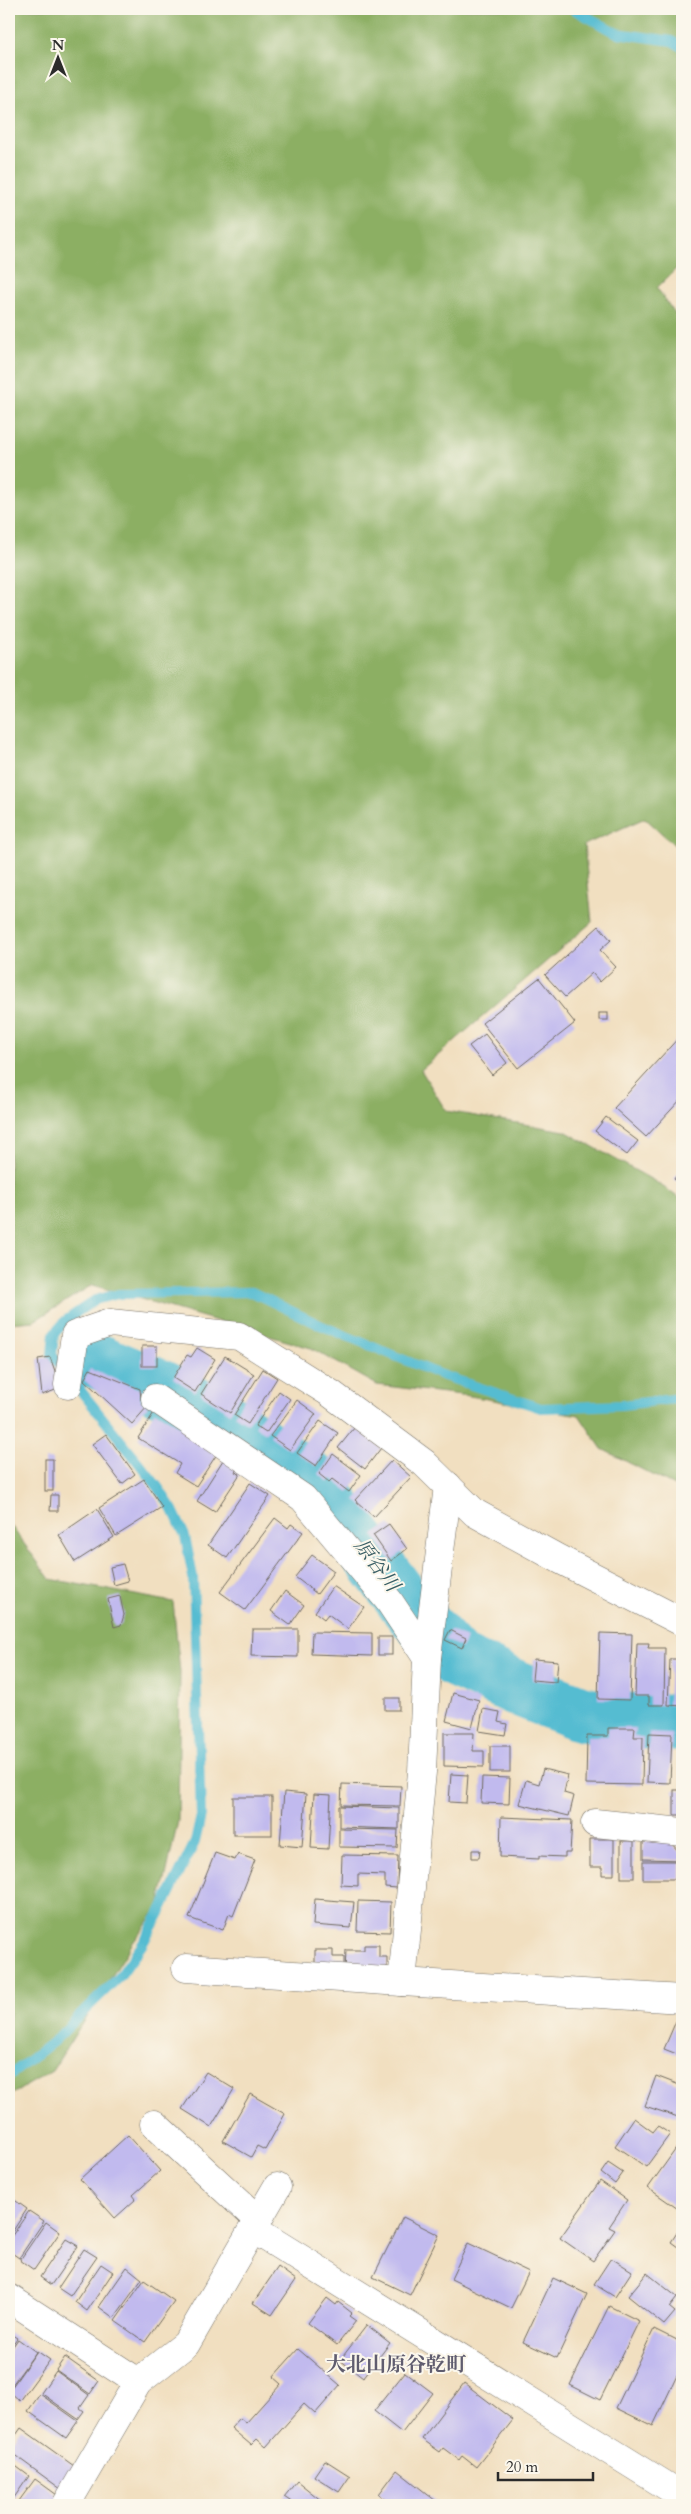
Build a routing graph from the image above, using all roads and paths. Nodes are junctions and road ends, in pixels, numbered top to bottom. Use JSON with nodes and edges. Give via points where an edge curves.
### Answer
{"nodes":[{"id":1,"x":68,"y":1385,"type":"dead end"},
{"id":2,"x":155,"y":1398,"type":"dead end"},
{"id":3,"x":448,"y":1486,"type":"junction"},
{"id":4,"x":682,"y":1622,"type":"edge"},
{"id":5,"x":428,"y":1658,"type":"junction"},
{"id":6,"x":595,"y":1823,"type":"dead end"},
{"id":7,"x":682,"y":1832,"type":"edge"},
{"id":8,"x":186,"y":1968,"type":"dead end"},
{"id":9,"x":402,"y":1982,"type":"junction"},
{"id":10,"x":682,"y":1999,"type":"edge"},
{"id":11,"x":154,"y":2124,"type":"dead end"},
{"id":12,"x":277,"y":2187,"type":"dead end"},
{"id":13,"x":256,"y":2224,"type":"junction"},
{"id":14,"x":9,"y":2298,"type":"edge"},
{"id":15,"x":138,"y":2382,"type":"junction"},
{"id":16,"x":673,"y":2489,"type":"edge"},
{"id":17,"x":66,"y":2505,"type":"edge"}],
"edges":[{"from":1,"to":3,"type":"street","via":[[75,1335],[110,1323],[239,1336],[330,1393],[424,1463]]},
{"from":2,"to":5,"type":"street","via":[[303,1498],[389,1601]]},
{"from":3,"to":4,"type":"street","via":[[475,1513]]},
{"from":3,"to":5,"type":"street"},
{"from":5,"to":9,"type":"street","via":[[422,1772]]},
{"from":6,"to":7,"type":"street"},
{"from":8,"to":9,"type":"street"},
{"from":9,"to":10,"type":"street"},
{"from":11,"to":13,"type":"street"},
{"from":12,"to":13,"type":"street"},
{"from":13,"to":15,"type":"street","via":[[186,2344]]},
{"from":13,"to":16,"type":"street"},
{"from":14,"to":15,"type":"street"},
{"from":15,"to":17,"type":"street"}]}
